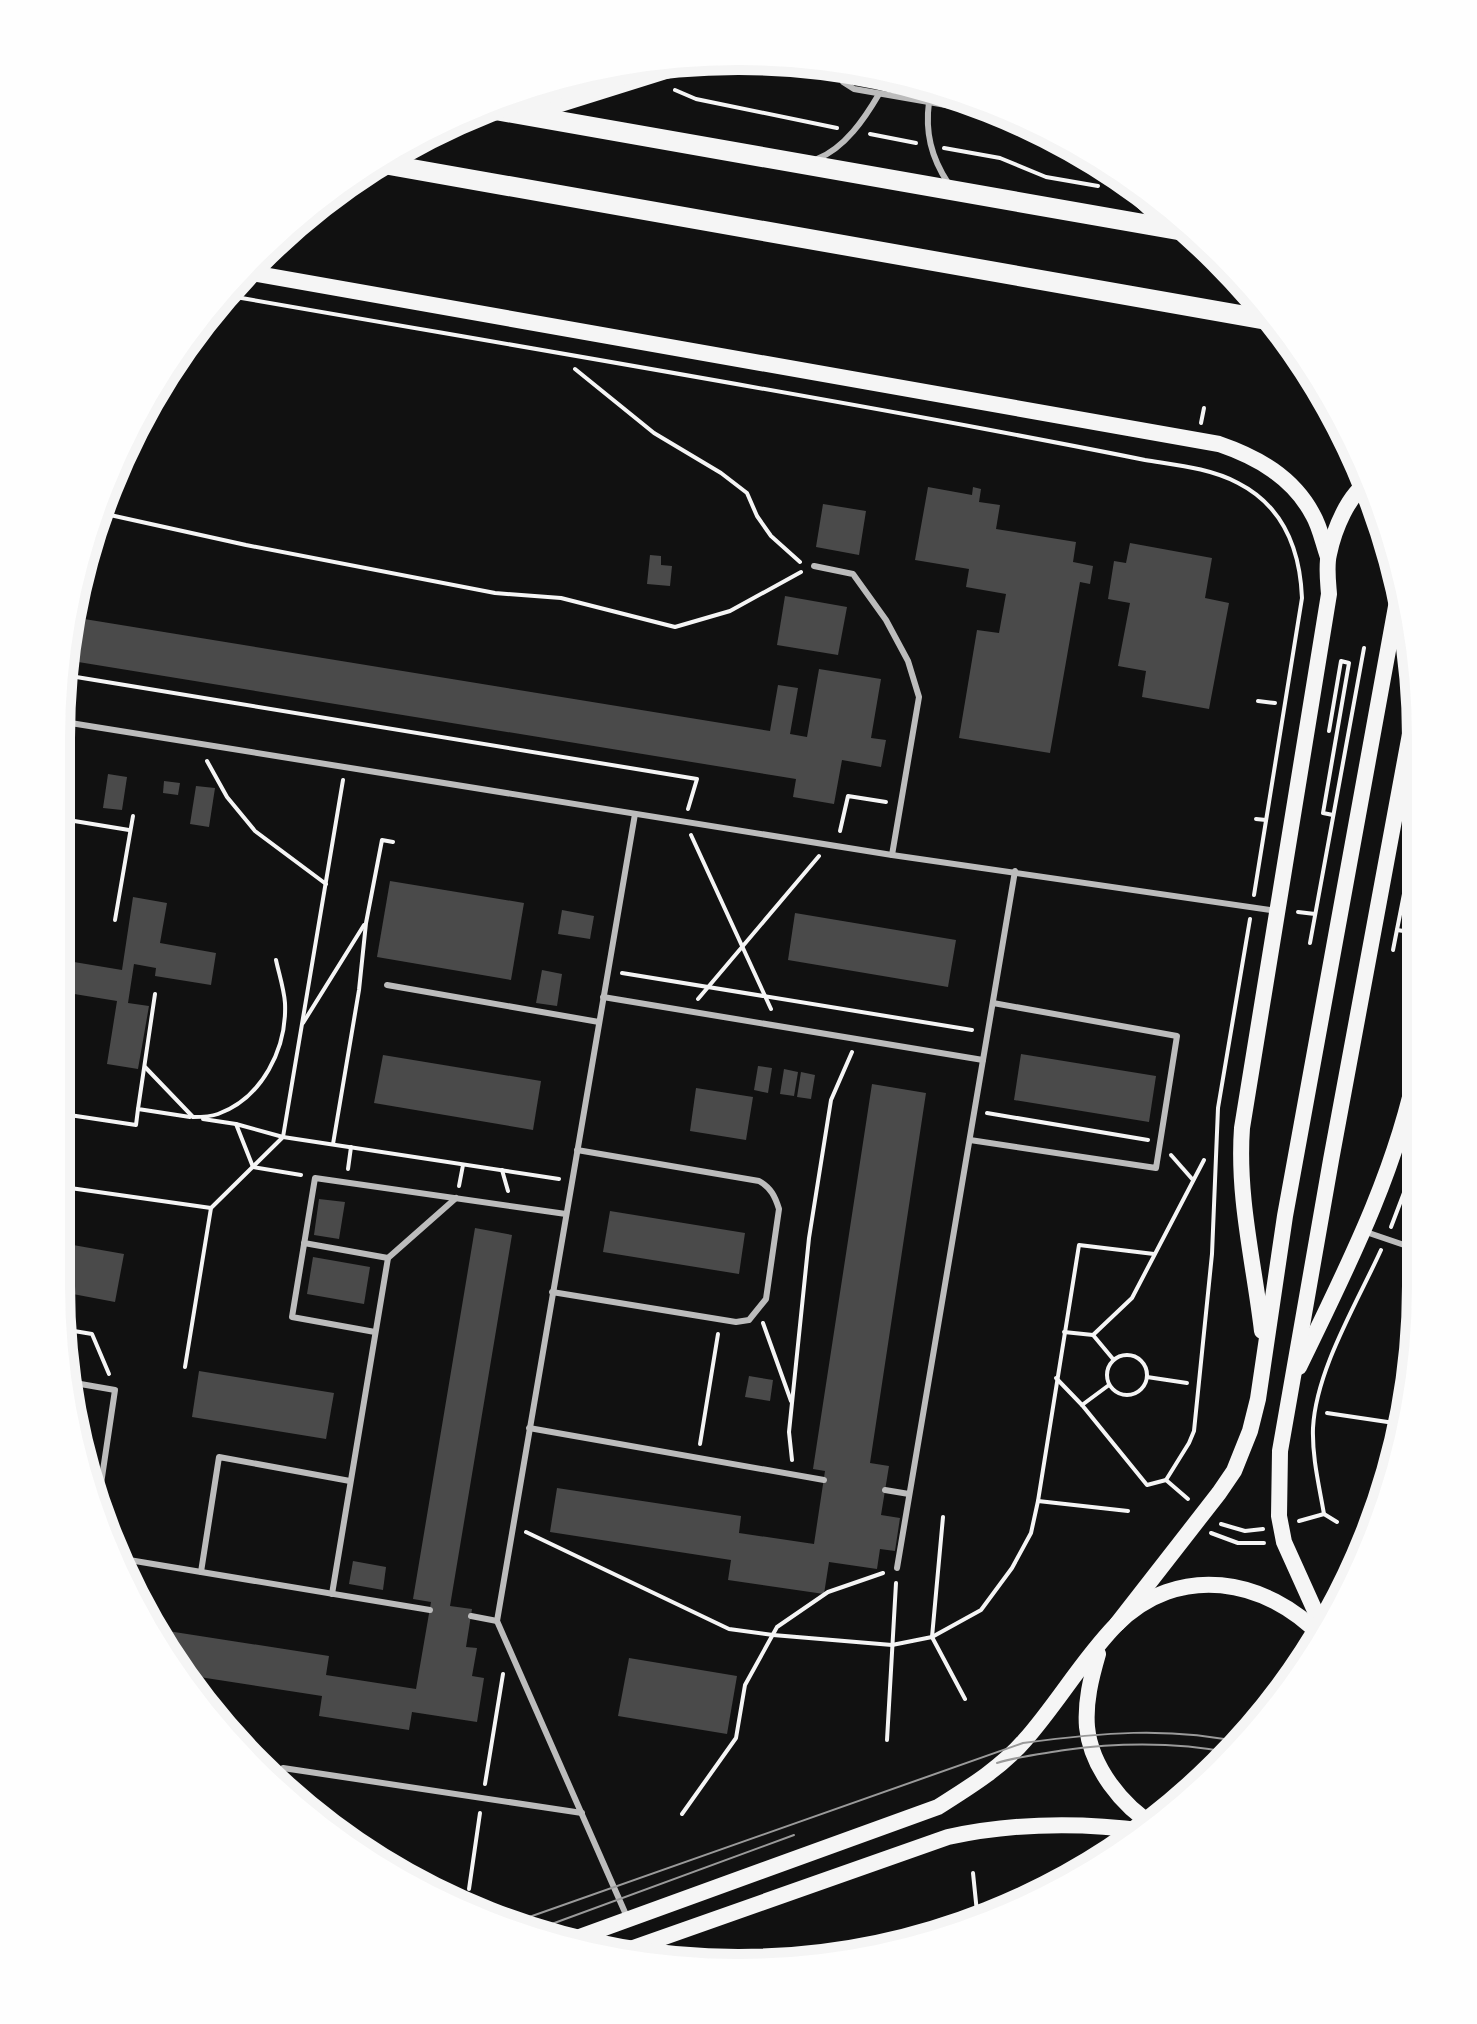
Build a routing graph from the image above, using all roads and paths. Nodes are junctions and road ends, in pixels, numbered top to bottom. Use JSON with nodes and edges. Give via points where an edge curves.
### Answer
{"nodes":[{"id":1,"x":646,"y":77,"type":"edge"},
{"id":2,"x":843,"y":79,"type":"edge"},
{"id":3,"x":879,"y":94,"type":"junction"},
{"id":4,"x":696,"y":99,"type":"dead end"},
{"id":5,"x":929,"y":102,"type":"junction"},
{"id":6,"x":959,"y":107,"type":"edge"},
{"id":7,"x":506,"y":112,"type":"edge"},
{"id":8,"x":522,"y":115,"type":"junction"},
{"id":9,"x":853,"y":131,"type":"junction"},
{"id":10,"x":931,"y":145,"type":"junction"},
{"id":11,"x":800,"y":165,"type":"junction"},
{"id":12,"x":394,"y":166,"type":"edge"},
{"id":13,"x":1110,"y":188,"type":"dead end"},
{"id":14,"x":955,"y":192,"type":"junction"},
{"id":15,"x":1170,"y":228,"type":"edge"},
{"id":16,"x":258,"y":274,"type":"edge"},
{"id":17,"x":237,"y":297,"type":"edge"},
{"id":18,"x":1258,"y":318,"type":"edge"},
{"id":19,"x":575,"y":369,"type":"dead end"},
{"id":20,"x":1359,"y":491,"type":"edge"},
{"id":21,"x":109,"y":515,"type":"edge"},
{"id":22,"x":1328,"y":557,"type":"junction"},
{"id":23,"x":814,"y":566,"type":"junction"},
{"id":24,"x":1395,"y":614,"type":"edge"},
{"id":25,"x":1364,"y":648,"type":"dead end"},
{"id":26,"x":73,"y":676,"type":"edge"},
{"id":27,"x":1258,"y":701,"type":"dead end"},
{"id":28,"x":1275,"y":703,"type":"dead end"},
{"id":29,"x":70,"y":723,"type":"edge"},
{"id":30,"x":1328,"y":737,"type":"dead end"},
{"id":31,"x":198,"y":743,"type":"junction"},
{"id":32,"x":1407,"y":750,"type":"edge"},
{"id":33,"x":345,"y":766,"type":"junction"},
{"id":34,"x":900,"y":804,"type":"junction"},
{"id":35,"x":635,"y":814,"type":"junction"},
{"id":36,"x":1333,"y":815,"type":"junction"},
{"id":37,"x":133,"y":816,"type":"dead end"},
{"id":38,"x":70,"y":820,"type":"edge"},
{"id":39,"x":684,"y":821,"type":"junction"},
{"id":40,"x":129,"y":830,"type":"junction"},
{"id":41,"x":393,"y":842,"type":"dead end"},
{"id":42,"x":829,"y":845,"type":"junction"},
{"id":43,"x":892,"y":855,"type":"junction"},
{"id":44,"x":1015,"y":871,"type":"junction"},
{"id":45,"x":1407,"y":879,"type":"edge"},
{"id":46,"x":326,"y":884,"type":"junction"},
{"id":47,"x":1252,"y":907,"type":"junction"},
{"id":48,"x":1277,"y":911,"type":"junction"},
{"id":49,"x":1297,"y":912,"type":"dead end"},
{"id":50,"x":1315,"y":914,"type":"junction"},
{"id":51,"x":115,"y":920,"type":"dead end"},
{"id":52,"x":366,"y":923,"type":"junction"},
{"id":53,"x":1397,"y":930,"type":"junction"},
{"id":54,"x":1407,"y":932,"type":"edge"},
{"id":55,"x":1310,"y":943,"type":"dead end"},
{"id":56,"x":741,"y":946,"type":"junction"},
{"id":57,"x":1393,"y":950,"type":"dead end"},
{"id":58,"x":276,"y":960,"type":"dead end"},
{"id":59,"x":608,"y":970,"type":"junction"},
{"id":60,"x":387,"y":985,"type":"dead end"},
{"id":61,"x":707,"y":988,"type":"junction"},
{"id":62,"x":155,"y":994,"type":"dead end"},
{"id":63,"x":603,"y":997,"type":"junction"},
{"id":64,"x":765,"y":998,"type":"junction"},
{"id":65,"x":993,"y":1003,"type":"junction"},
{"id":66,"x":688,"y":1011,"type":"junction"},
{"id":67,"x":599,"y":1022,"type":"junction"},
{"id":68,"x":302,"y":1025,"type":"junction"},
{"id":69,"x":778,"y":1026,"type":"junction"},
{"id":70,"x":988,"y":1033,"type":"junction"},
{"id":71,"x":858,"y":1039,"type":"junction"},
{"id":72,"x":983,"y":1060,"type":"junction"},
{"id":73,"x":145,"y":1067,"type":"junction"},
{"id":74,"x":138,"y":1109,"type":"junction"},
{"id":75,"x":975,"y":1111,"type":"junction"},
{"id":76,"x":1407,"y":1111,"type":"edge"},
{"id":77,"x":70,"y":1115,"type":"edge"},
{"id":78,"x":193,"y":1117,"type":"junction"},
{"id":79,"x":236,"y":1124,"type":"junction"},
{"id":80,"x":283,"y":1137,"type":"junction"},
{"id":81,"x":970,"y":1140,"type":"junction"},
{"id":82,"x":1160,"y":1142,"type":"junction"},
{"id":83,"x":333,"y":1144,"type":"junction"},
{"id":84,"x":351,"y":1147,"type":"junction"},
{"id":85,"x":577,"y":1150,"type":"junction"},
{"id":86,"x":1204,"y":1160,"type":"dead end"},
{"id":87,"x":463,"y":1165,"type":"junction"},
{"id":88,"x":253,"y":1167,"type":"junction"},
{"id":89,"x":315,"y":1178,"type":"junction"},
{"id":90,"x":1193,"y":1180,"type":"junction"},
{"id":91,"x":572,"y":1181,"type":"junction"},
{"id":92,"x":346,"y":1182,"type":"junction"},
{"id":93,"x":1407,"y":1184,"type":"edge"},
{"id":94,"x":70,"y":1188,"type":"edge"},
{"id":95,"x":456,"y":1198,"type":"junction"},
{"id":96,"x":211,"y":1208,"type":"junction"},
{"id":97,"x":566,"y":1214,"type":"junction"},
{"id":98,"x":1363,"y":1231,"type":"junction"},
{"id":99,"x":1385,"y":1239,"type":"junction"},
{"id":100,"x":304,"y":1243,"type":"junction"},
{"id":101,"x":1407,"y":1246,"type":"edge"},
{"id":102,"x":1154,"y":1254,"type":"junction"},
{"id":103,"x":388,"y":1258,"type":"junction"},
{"id":104,"x":552,"y":1292,"type":"junction"},
{"id":105,"x":759,"y":1311,"type":"junction"},
{"id":106,"x":720,"y":1320,"type":"junction"},
{"id":107,"x":71,"y":1331,"type":"edge"},
{"id":108,"x":375,"y":1332,"type":"junction"},
{"id":109,"x":1064,"y":1332,"type":"junction"},
{"id":110,"x":1093,"y":1335,"type":"junction"},
{"id":111,"x":1265,"y":1353,"type":"junction"},
{"id":112,"x":1113,"y":1359,"type":"junction"},
{"id":113,"x":185,"y":1367,"type":"dead end"},
{"id":114,"x":1147,"y":1377,"type":"junction"},
{"id":115,"x":1056,"y":1378,"type":"junction"},
{"id":116,"x":1187,"y":1383,"type":"dead end"},
{"id":117,"x":78,"y":1384,"type":"edge"},
{"id":118,"x":1109,"y":1385,"type":"junction"},
{"id":119,"x":1290,"y":1386,"type":"junction"},
{"id":120,"x":115,"y":1390,"type":"junction"},
{"id":121,"x":792,"y":1404,"type":"junction"},
{"id":122,"x":1082,"y":1405,"type":"junction"},
{"id":123,"x":1327,"y":1413,"type":"dead end"},
{"id":124,"x":1392,"y":1423,"type":"edge"},
{"id":125,"x":529,"y":1428,"type":"junction"},
{"id":126,"x":697,"y":1458,"type":"junction"},
{"id":127,"x":793,"y":1475,"type":"junction"},
{"id":128,"x":824,"y":1480,"type":"dead end"},
{"id":129,"x":1166,"y":1480,"type":"junction"},
{"id":130,"x":350,"y":1481,"type":"junction"},
{"id":131,"x":101,"y":1486,"type":"edge"},
{"id":132,"x":885,"y":1490,"type":"dead end"},
{"id":133,"x":909,"y":1494,"type":"junction"},
{"id":134,"x":1038,"y":1501,"type":"junction"},
{"id":135,"x":1128,"y":1511,"type":"dead end"},
{"id":136,"x":1204,"y":1514,"type":"junction"},
{"id":137,"x":1324,"y":1514,"type":"junction"},
{"id":138,"x":943,"y":1517,"type":"dead end"},
{"id":139,"x":1337,"y":1522,"type":"dead end"},
{"id":140,"x":513,"y":1526,"type":"junction"},
{"id":141,"x":1281,"y":1526,"type":"junction"},
{"id":142,"x":1207,"y":1531,"type":"dead end"},
{"id":143,"x":1270,"y":1542,"type":"dead end"},
{"id":144,"x":130,"y":1560,"type":"edge"},
{"id":145,"x":897,"y":1568,"type":"junction"},
{"id":146,"x":201,"y":1572,"type":"junction"},
{"id":147,"x":332,"y":1594,"type":"junction"},
{"id":148,"x":430,"y":1610,"type":"dead end"},
{"id":149,"x":471,"y":1616,"type":"dead end"},
{"id":150,"x":1317,"y":1619,"type":"edge"},
{"id":151,"x":497,"y":1621,"type":"junction"},
{"id":152,"x":1117,"y":1624,"type":"junction"},
{"id":153,"x":1313,"y":1626,"type":"edge"},
{"id":154,"x":773,"y":1635,"type":"junction"},
{"id":155,"x":932,"y":1637,"type":"junction"},
{"id":156,"x":508,"y":1644,"type":"junction"},
{"id":157,"x":892,"y":1645,"type":"junction"},
{"id":158,"x":1101,"y":1645,"type":"junction"},
{"id":159,"x":965,"y":1699,"type":"dead end"},
{"id":160,"x":887,"y":1740,"type":"dead end"},
{"id":161,"x":283,"y":1768,"type":"dead end"},
{"id":162,"x":483,"y":1798,"type":"junction"},
{"id":163,"x":582,"y":1813,"type":"junction"},
{"id":164,"x":682,"y":1814,"type":"dead end"},
{"id":165,"x":1143,"y":1817,"type":"edge"},
{"id":166,"x":1127,"y":1829,"type":"edge"},
{"id":167,"x":973,"y":1873,"type":"dead end"},
{"id":168,"x":469,"y":1889,"type":"dead end"},
{"id":169,"x":977,"y":1910,"type":"edge"},
{"id":170,"x":628,"y":1920,"type":"junction"},
{"id":171,"x":584,"y":1935,"type":"edge"},
{"id":172,"x":654,"y":1948,"type":"edge"}],
"edges":[{"from":1,"to":8,"type":"main road"},
{"from":2,"to":3,"type":"lane","via":[[854,89]]},
{"from":3,"to":5,"type":"lane"},
{"from":3,"to":9,"type":"lane"},
{"from":4,"to":9,"type":"path"},
{"from":5,"to":6,"type":"lane"},
{"from":5,"to":10,"type":"lane","via":[[926,127]]},
{"from":7,"to":8,"type":"main road"},
{"from":8,"to":11,"type":"main road"},
{"from":9,"to":10,"type":"path"},
{"from":9,"to":11,"type":"lane","via":[[828,155]]},
{"from":10,"to":13,"type":"path","via":[[1000,158],[1046,177]]},
{"from":10,"to":14,"type":"lane"},
{"from":11,"to":14,"type":"main road"},
{"from":12,"to":18,"type":"main road"},
{"from":14,"to":15,"type":"main road"},
{"from":16,"to":22,"type":"main road","via":[[1219,444],[1272,467],[1313,514]]},
{"from":17,"to":47,"type":"path","via":[[931,419],[1192,469],[1238,483],[1282,523],[1300,569],[1302,598]]},
{"from":19,"to":23,"type":"path","via":[[654,433],[747,493],[771,536],[798,561]]},
{"from":20,"to":22,"type":"main road"},
{"from":21,"to":23,"type":"path","via":[[481,590],[561,598],[675,627],[730,611]]},
{"from":22,"to":48,"type":"main road","via":[[1329,594]]},
{"from":23,"to":34,"type":"lane","via":[[853,574],[908,661],[919,697]]},
{"from":24,"to":111,"type":"main road","via":[[1287,1201]]},
{"from":25,"to":36,"type":"path"},
{"from":26,"to":39,"type":"path","via":[[697,779]]},
{"from":27,"to":28,"type":"path"},
{"from":29,"to":31,"type":"lane"},
{"from":30,"to":36,"type":"path","via":[[1341,661],[1349,663],[1323,813]]},
{"from":31,"to":33,"type":"lane"},
{"from":31,"to":46,"type":"path","via":[[227,797],[255,831]]},
{"from":32,"to":119,"type":"main road"},
{"from":33,"to":35,"type":"lane"},
{"from":33,"to":46,"type":"path"},
{"from":34,"to":42,"type":"path","via":[[848,796],[842,828]]},
{"from":34,"to":43,"type":"lane"},
{"from":35,"to":39,"type":"lane"},
{"from":35,"to":59,"type":"lane"},
{"from":36,"to":50,"type":"path"},
{"from":37,"to":40,"type":"path"},
{"from":38,"to":40,"type":"path"},
{"from":39,"to":42,"type":"lane"},
{"from":39,"to":56,"type":"path"},
{"from":40,"to":51,"type":"path"},
{"from":41,"to":52,"type":"path","via":[[382,840]]},
{"from":42,"to":43,"type":"lane"},
{"from":42,"to":56,"type":"path"},
{"from":43,"to":44,"type":"lane"},
{"from":44,"to":47,"type":"lane"},
{"from":44,"to":65,"type":"lane"},
{"from":45,"to":53,"type":"path"},
{"from":46,"to":68,"type":"path"},
{"from":47,"to":48,"type":"lane"},
{"from":47,"to":129,"type":"path","via":[[1218,1108],[1212,1254],[1194,1431]]},
{"from":48,"to":111,"type":"main road","via":[[1239,1160]]},
{"from":49,"to":50,"type":"path"},
{"from":50,"to":55,"type":"path"},
{"from":52,"to":68,"type":"path"},
{"from":52,"to":83,"type":"path"},
{"from":53,"to":54,"type":"path"},
{"from":53,"to":57,"type":"path"},
{"from":56,"to":61,"type":"path"},
{"from":56,"to":64,"type":"path"},
{"from":58,"to":78,"type":"path","via":[[285,1003],[280,1047],[267,1074],[241,1102],[216,1115]]},
{"from":59,"to":61,"type":"path"},
{"from":59,"to":63,"type":"lane"},
{"from":60,"to":67,"type":"lane"},
{"from":61,"to":64,"type":"path"},
{"from":61,"to":66,"type":"path"},
{"from":62,"to":73,"type":"path"},
{"from":63,"to":66,"type":"lane"},
{"from":63,"to":67,"type":"lane"},
{"from":64,"to":69,"type":"path"},
{"from":64,"to":70,"type":"path"},
{"from":65,"to":70,"type":"lane"},
{"from":65,"to":82,"type":"lane","via":[[1177,1036]]},
{"from":66,"to":69,"type":"lane"},
{"from":67,"to":85,"type":"lane"},
{"from":68,"to":80,"type":"path"},
{"from":69,"to":71,"type":"lane"},
{"from":70,"to":72,"type":"lane"},
{"from":71,"to":72,"type":"lane"},
{"from":71,"to":121,"type":"path","via":[[831,1100],[809,1238]]},
{"from":72,"to":75,"type":"lane"},
{"from":73,"to":74,"type":"path"},
{"from":73,"to":78,"type":"path"},
{"from":74,"to":77,"type":"path","via":[[136,1125]]},
{"from":74,"to":78,"type":"path"},
{"from":75,"to":81,"type":"lane"},
{"from":75,"to":82,"type":"path"},
{"from":76,"to":98,"type":"main road"},
{"from":78,"to":79,"type":"path"},
{"from":79,"to":80,"type":"path"},
{"from":79,"to":88,"type":"path"},
{"from":80,"to":83,"type":"path"},
{"from":80,"to":88,"type":"path"},
{"from":81,"to":82,"type":"lane","via":[[1156,1168]]},
{"from":81,"to":133,"type":"lane"},
{"from":82,"to":90,"type":"path"},
{"from":83,"to":84,"type":"path"},
{"from":84,"to":87,"type":"path"},
{"from":84,"to":92,"type":"path"},
{"from":85,"to":91,"type":"lane"},
{"from":85,"to":105,"type":"lane","via":[[759,1181],[768,1187],[779,1209],[766,1299]]},
{"from":86,"to":90,"type":"path"},
{"from":87,"to":91,"type":"path"},
{"from":87,"to":95,"type":"path"},
{"from":88,"to":89,"type":"path"},
{"from":88,"to":96,"type":"path"},
{"from":89,"to":92,"type":"lane"},
{"from":89,"to":100,"type":"lane"},
{"from":90,"to":102,"type":"path"},
{"from":91,"to":97,"type":"lane"},
{"from":92,"to":95,"type":"lane"},
{"from":93,"to":99,"type":"path"},
{"from":94,"to":96,"type":"path"},
{"from":95,"to":97,"type":"lane"},
{"from":95,"to":103,"type":"lane"},
{"from":96,"to":113,"type":"path"},
{"from":97,"to":104,"type":"lane"},
{"from":98,"to":99,"type":"lane"},
{"from":98,"to":119,"type":"main road"},
{"from":99,"to":101,"type":"lane"},
{"from":99,"to":137,"type":"path","via":[[1316,1406],[1315,1464]]},
{"from":100,"to":103,"type":"lane"},
{"from":100,"to":108,"type":"lane","via":[[292,1317]]},
{"from":102,"to":109,"type":"path","via":[[1079,1245]]},
{"from":102,"to":110,"type":"path","via":[[1132,1298]]},
{"from":103,"to":108,"type":"lane"},
{"from":104,"to":106,"type":"lane"},
{"from":104,"to":125,"type":"lane"},
{"from":105,"to":106,"type":"lane","via":[[749,1320]]},
{"from":105,"to":121,"type":"path"},
{"from":106,"to":126,"type":"path"},
{"from":107,"to":120,"type":"path","via":[[92,1334]]},
{"from":108,"to":130,"type":"lane"},
{"from":109,"to":110,"type":"path"},
{"from":109,"to":115,"type":"path"},
{"from":110,"to":112,"type":"path"},
{"from":111,"to":136,"type":"main road","via":[[1250,1431],[1234,1471]]},
{"from":112,"to":114,"type":"path","via":[[1126,1354],[1139,1358]]},
{"from":112,"to":118,"type":"path"},
{"from":114,"to":116,"type":"path"},
{"from":114,"to":118,"type":"path","via":[[1131,1395],[1119,1394]]},
{"from":115,"to":122,"type":"path"},
{"from":115,"to":134,"type":"path"},
{"from":117,"to":120,"type":"lane"},
{"from":118,"to":122,"type":"path"},
{"from":119,"to":141,"type":"main road","via":[[1279,1463]]},
{"from":120,"to":131,"type":"lane"},
{"from":121,"to":127,"type":"path"},
{"from":122,"to":129,"type":"path","via":[[1147,1485]]},
{"from":123,"to":124,"type":"path"},
{"from":125,"to":126,"type":"lane"},
{"from":125,"to":140,"type":"lane"},
{"from":126,"to":127,"type":"lane"},
{"from":127,"to":128,"type":"lane"},
{"from":129,"to":136,"type":"path"},
{"from":130,"to":146,"type":"lane","via":[[219,1457]]},
{"from":130,"to":147,"type":"lane"},
{"from":132,"to":133,"type":"lane"},
{"from":133,"to":145,"type":"lane"},
{"from":134,"to":135,"type":"path"},
{"from":134,"to":155,"type":"path","via":[[1031,1533],[981,1610]]},
{"from":136,"to":141,"type":"path","via":[[1245,1531]]},
{"from":136,"to":152,"type":"main road"},
{"from":137,"to":139,"type":"path"},
{"from":137,"to":141,"type":"path"},
{"from":138,"to":155,"type":"path"},
{"from":140,"to":151,"type":"lane"},
{"from":140,"to":154,"type":"path","via":[[729,1629]]},
{"from":141,"to":150,"type":"main road"},
{"from":142,"to":143,"type":"path","via":[[1238,1543]]},
{"from":144,"to":146,"type":"lane"},
{"from":145,"to":154,"type":"path","via":[[828,1592]]},
{"from":145,"to":157,"type":"path"},
{"from":146,"to":147,"type":"lane"},
{"from":147,"to":148,"type":"lane"},
{"from":149,"to":151,"type":"lane"},
{"from":151,"to":156,"type":"lane"},
{"from":152,"to":153,"type":"main road","via":[[1173,1589],[1221,1585],[1249,1589],[1282,1603]]},
{"from":152,"to":158,"type":"main road"},
{"from":154,"to":157,"type":"path"},
{"from":154,"to":164,"type":"path","via":[[745,1685],[736,1738]]},
{"from":155,"to":157,"type":"path"},
{"from":155,"to":159,"type":"path"},
{"from":156,"to":162,"type":"path"},
{"from":156,"to":163,"type":"lane"},
{"from":157,"to":160,"type":"path"},
{"from":158,"to":165,"type":"main road","via":[[1090,1682],[1087,1727],[1103,1774],[1125,1804]]},
{"from":158,"to":170,"type":"main road","via":[[1023,1743],[977,1783],[938,1807]]},
{"from":161,"to":162,"type":"lane"},
{"from":162,"to":163,"type":"lane"},
{"from":162,"to":168,"type":"path"},
{"from":163,"to":170,"type":"lane"},
{"from":166,"to":172,"type":"main road","via":[[1064,1825],[948,1837]]},
{"from":167,"to":169,"type":"path"},
{"from":170,"to":171,"type":"main road"}]}
